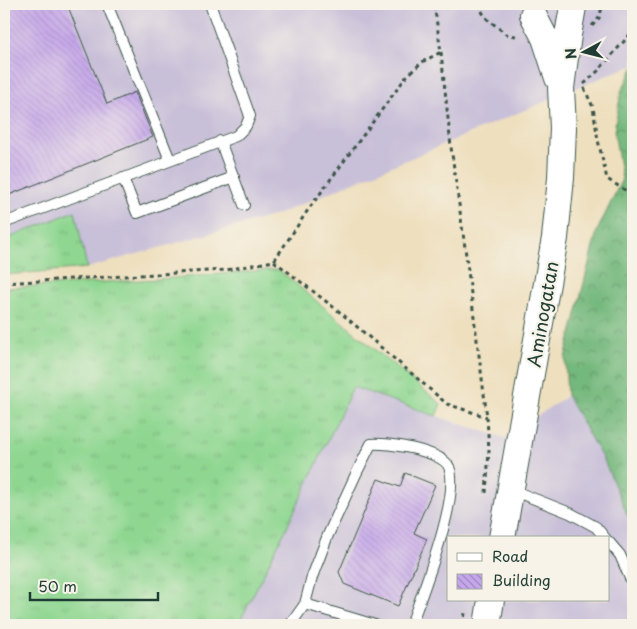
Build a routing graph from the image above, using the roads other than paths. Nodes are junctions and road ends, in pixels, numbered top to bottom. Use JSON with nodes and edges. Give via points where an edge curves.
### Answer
{"nodes":[{"id":1,"x":107,"y":4,"type":"edge"},
{"id":2,"x":210,"y":4,"type":"edge"},
{"id":3,"x":574,"y":5,"type":"edge"},
{"id":4,"x":525,"y":9,"type":"edge"},
{"id":5,"x":561,"y":88,"type":"junction"},
{"id":6,"x":220,"y":142,"type":"junction"},
{"id":7,"x":170,"y":160,"type":"junction"},
{"id":8,"x":234,"y":177,"type":"junction"},
{"id":9,"x":123,"y":178,"type":"junction"},
{"id":10,"x":244,"y":205,"type":"dead end"},
{"id":11,"x":4,"y":222,"type":"edge"},
{"id":12,"x":511,"y":490,"type":"junction"},
{"id":13,"x":502,"y":536,"type":"edge"},
{"id":14,"x":603,"y":536,"type":"edge"},
{"id":15,"x":610,"y":544,"type":"edge"},
{"id":16,"x":633,"y":585,"type":"edge"},
{"id":17,"x":491,"y":602,"type":"edge"},
{"id":18,"x":306,"y":604,"type":"junction"},
{"id":19,"x":290,"y":625,"type":"edge"},
{"id":20,"x":375,"y":625,"type":"edge"},
{"id":21,"x":412,"y":625,"type":"edge"},
{"id":22,"x":487,"y":625,"type":"edge"}],
"edges":[{"from":1,"to":7,"type":"lane"},
{"from":2,"to":6,"type":"lane","via":[[250,116],[236,136]]},
{"from":3,"to":4,"type":"street","name":"Aminogatan","via":[[558,15],[541,17]]},
{"from":3,"to":5,"type":"street","name":"Aminogatan"},
{"from":4,"to":5,"type":"street","name":"Aminogatan","via":[[545,38]]},
{"from":5,"to":12,"type":"street","name":"Aminogatan","via":[[561,178],[555,238]]},
{"from":6,"to":7,"type":"lane"},
{"from":6,"to":8,"type":"lane"},
{"from":7,"to":9,"type":"lane"},
{"from":8,"to":9,"type":"lane","via":[[137,213]]},
{"from":8,"to":10,"type":"lane"},
{"from":9,"to":11,"type":"lane"},
{"from":12,"to":13,"type":"street","name":"Aminogatan"},
{"from":12,"to":14,"type":"lane","via":[[570,513],[596,527]]},
{"from":15,"to":16,"type":"lane","via":[[620,555]]},
{"from":17,"to":22,"type":"street"},
{"from":18,"to":19,"type":"lane"},
{"from":18,"to":20,"type":"lane"},
{"from":18,"to":21,"type":"lane","via":[[328,535],[371,444],[396,445],[444,460],[449,466],[452,482],[448,512]]}]}
